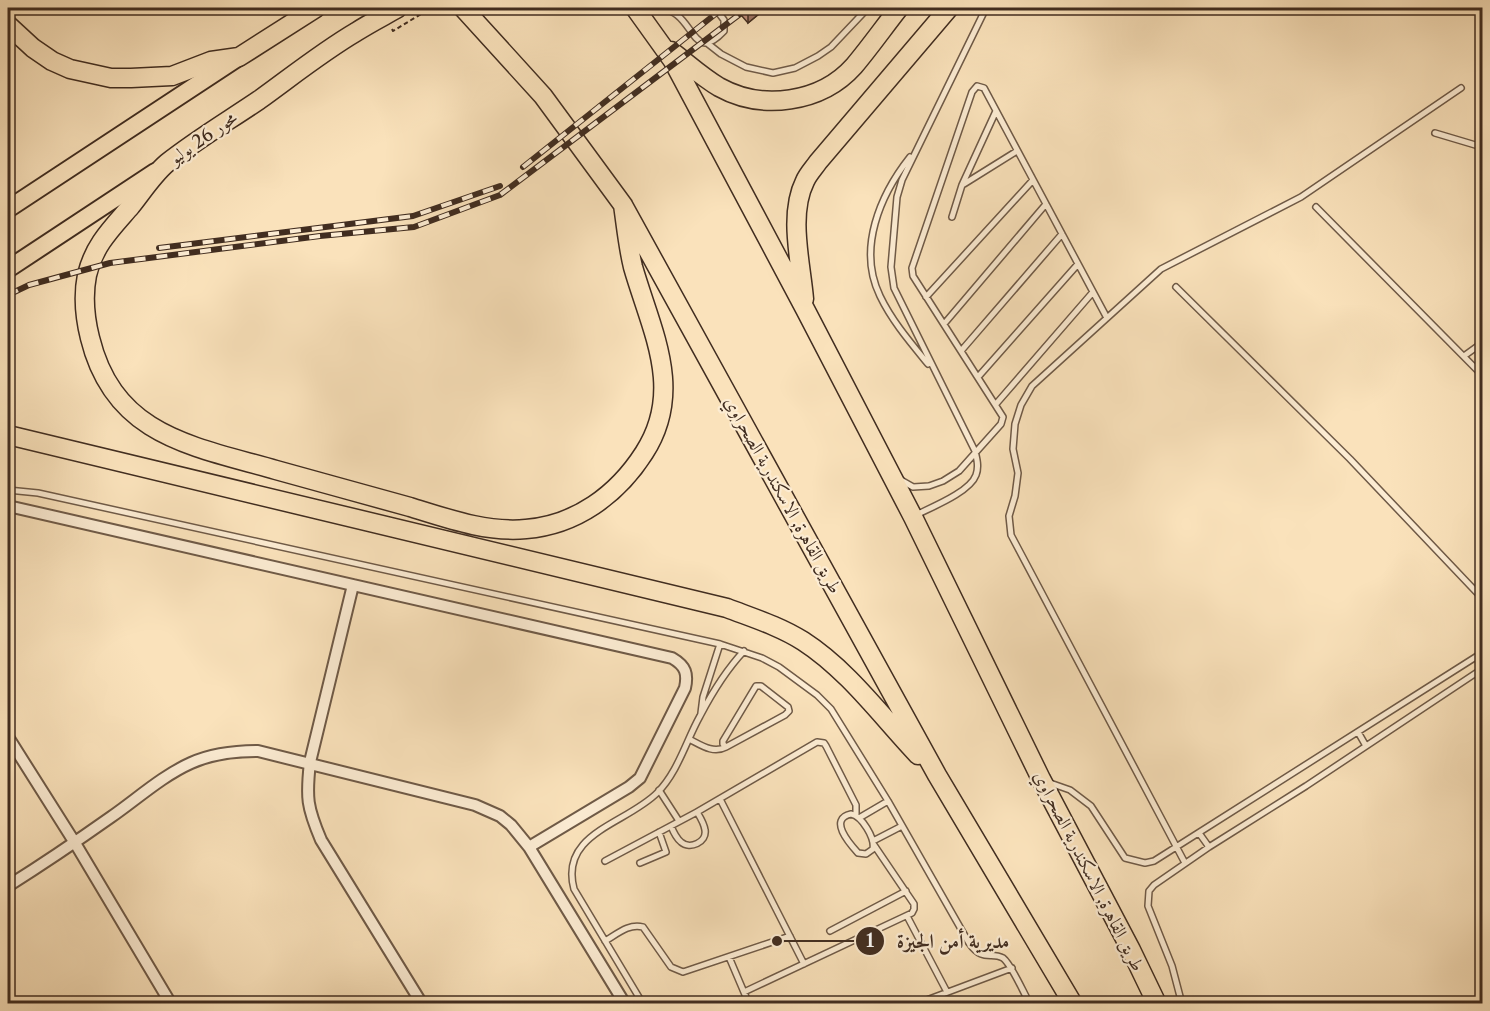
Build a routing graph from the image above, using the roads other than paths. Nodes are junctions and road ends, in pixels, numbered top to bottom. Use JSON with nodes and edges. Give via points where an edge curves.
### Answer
{"nodes":[{"id":1,"x":315,"y":8,"type":"edge"},
{"id":2,"x":463,"y":8,"type":"edge"},
{"id":3,"x":635,"y":8,"type":"edge"},
{"id":4,"x":664,"y":8,"type":"edge"},
{"id":5,"x":715,"y":8,"type":"edge"},
{"id":6,"x":868,"y":8,"type":"edge"},
{"id":7,"x":899,"y":8,"type":"edge"},
{"id":8,"x":949,"y":8,"type":"edge"},
{"id":9,"x":986,"y":8,"type":"edge"},
{"id":10,"x":392,"y":18,"type":"edge"},
{"id":11,"x":8,"y":25,"type":"edge"},
{"id":12,"x":660,"y":42,"type":"junction"},
{"id":13,"x":707,"y":43,"type":"junction"},
{"id":14,"x":239,"y":57,"type":"junction"},
{"id":15,"x":1461,"y":88,"type":"dead end"},
{"id":16,"x":996,"y":111,"type":"junction"},
{"id":17,"x":1436,"y":133,"type":"dead end"},
{"id":18,"x":1482,"y":147,"type":"edge"},
{"id":19,"x":916,"y":149,"type":"junction"},
{"id":20,"x":1017,"y":151,"type":"junction"},
{"id":21,"x":166,"y":165,"type":"junction"},
{"id":22,"x":1033,"y":180,"type":"junction"},
{"id":23,"x":962,"y":185,"type":"junction"},
{"id":24,"x":1046,"y":204,"type":"junction"},
{"id":25,"x":623,"y":205,"type":"junction"},
{"id":26,"x":1316,"y":207,"type":"dead end"},
{"id":27,"x":8,"y":209,"type":"edge"},
{"id":28,"x":952,"y":217,"type":"dead end"},
{"id":29,"x":1062,"y":234,"type":"junction"},
{"id":30,"x":1078,"y":264,"type":"junction"},
{"id":31,"x":8,"y":269,"type":"edge"},
{"id":32,"x":1176,"y":287,"type":"dead end"},
{"id":33,"x":1093,"y":292,"type":"junction"},
{"id":34,"x":926,"y":297,"type":"junction"},
{"id":35,"x":805,"y":309,"type":"junction"},
{"id":36,"x":1107,"y":318,"type":"junction"},
{"id":37,"x":944,"y":324,"type":"junction"},
{"id":38,"x":1482,"y":343,"type":"edge"},
{"id":39,"x":961,"y":351,"type":"junction"},
{"id":40,"x":1464,"y":356,"type":"junction"},
{"id":41,"x":935,"y":372,"type":"junction"},
{"id":42,"x":1482,"y":375,"type":"edge"},
{"id":43,"x":978,"y":377,"type":"junction"},
{"id":44,"x":996,"y":404,"type":"junction"},
{"id":45,"x":8,"y":435,"type":"edge"},
{"id":46,"x":975,"y":451,"type":"junction"},
{"id":47,"x":890,"y":474,"type":"junction"},
{"id":48,"x":8,"y":490,"type":"edge"},
{"id":49,"x":8,"y":506,"type":"edge"},
{"id":50,"x":913,"y":517,"type":"junction"},
{"id":51,"x":353,"y":585,"type":"junction"},
{"id":52,"x":1482,"y":598,"type":"edge"},
{"id":53,"x":720,"y":644,"type":"junction"},
{"id":54,"x":744,"y":651,"type":"junction"},
{"id":55,"x":1482,"y":653,"type":"edge"},
{"id":56,"x":1482,"y":669,"type":"edge"},
{"id":57,"x":700,"y":714,"type":"junction"},
{"id":58,"x":1358,"y":732,"type":"junction"},
{"id":59,"x":8,"y":737,"type":"edge"},
{"id":60,"x":689,"y":739,"type":"junction"},
{"id":61,"x":1366,"y":746,"type":"junction"},
{"id":62,"x":726,"y":747,"type":"junction"},
{"id":63,"x":310,"y":762,"type":"junction"},
{"id":64,"x":937,"y":775,"type":"junction"},
{"id":65,"x":1041,"y":779,"type":"junction"},
{"id":66,"x":659,"y":790,"type":"junction"},
{"id":67,"x":720,"y":799,"type":"junction"},
{"id":68,"x":888,"y":801,"type":"junction"},
{"id":69,"x":697,"y":812,"type":"junction"},
{"id":70,"x":857,"y":816,"type":"junction"},
{"id":71,"x":679,"y":821,"type":"junction"},
{"id":72,"x":670,"y":826,"type":"junction"},
{"id":73,"x":902,"y":826,"type":"junction"},
{"id":74,"x":659,"y":832,"type":"junction"},
{"id":75,"x":1199,"y":833,"type":"junction"},
{"id":76,"x":75,"y":843,"type":"junction"},
{"id":77,"x":874,"y":843,"type":"junction"},
{"id":78,"x":529,"y":846,"type":"junction"},
{"id":79,"x":1209,"y":847,"type":"junction"},
{"id":80,"x":1176,"y":848,"type":"junction"},
{"id":81,"x":605,"y":861,"type":"dead end"},
{"id":82,"x":640,"y":863,"type":"dead end"},
{"id":83,"x":1185,"y":863,"type":"junction"},
{"id":84,"x":8,"y":886,"type":"edge"},
{"id":85,"x":906,"y":891,"type":"junction"},
{"id":86,"x":908,"y":916,"type":"junction"},
{"id":87,"x":830,"y":931,"type":"dead end"},
{"id":88,"x":790,"y":936,"type":"junction"},
{"id":89,"x":605,"y":941,"type":"junction"},
{"id":90,"x":729,"y":957,"type":"junction"},
{"id":91,"x":804,"y":964,"type":"junction"},
{"id":92,"x":1012,"y":968,"type":"junction"},
{"id":93,"x":744,"y":992,"type":"junction"},
{"id":94,"x":948,"y":992,"type":"junction"},
{"id":95,"x":171,"y":1004,"type":"edge"},
{"id":96,"x":422,"y":1004,"type":"edge"},
{"id":97,"x":625,"y":1004,"type":"edge"},
{"id":98,"x":643,"y":1004,"type":"edge"},
{"id":99,"x":749,"y":1004,"type":"edge"},
{"id":100,"x":916,"y":1004,"type":"edge"},
{"id":101,"x":1030,"y":1004,"type":"edge"},
{"id":102,"x":1073,"y":1004,"type":"edge"},
{"id":103,"x":1157,"y":1004,"type":"edge"},
{"id":104,"x":1182,"y":1004,"type":"edge"}],
"edges":[{"from":1,"to":14,"type":"highway"},
{"from":2,"to":25,"type":"highway","name":"طريق القاهرة, الاسكندرية الصحراوي","via":[[543,96]]},
{"from":3,"to":12,"type":"highway","name":"طريق القاهرة, الاسكندرية الصحراوي"},
{"from":4,"to":13,"type":"lane","via":[[678,15],[693,37]]},
{"from":5,"to":13,"type":"lane","via":[[724,20],[724,31]]},
{"from":6,"to":13,"type":"lane","via":[[818,56],[795,68],[773,73],[746,67]]},
{"from":7,"to":12,"type":"highway","via":[[844,75],[822,89],[785,100],[758,100],[721,88]]},
{"from":8,"to":35,"type":"highway","via":[[805,180],[799,198],[797,229]]},
{"from":9,"to":19,"type":"lane"},
{"from":10,"to":21,"type":"highway","name":"محور 26 يوليو","via":[[354,33]]},
{"from":11,"to":14,"type":"highway","via":[[52,61],[111,78],[172,76],[211,60]]},
{"from":12,"to":35,"type":"highway","name":"طريق القاهرة, الاسكندرية الصحراوي"},
{"from":14,"to":27,"type":"highway"},
{"from":15,"to":36,"type":"lane","via":[[1301,196],[1161,269]]},
{"from":16,"to":20,"type":"lane"},
{"from":16,"to":23,"type":"lane"},
{"from":16,"to":34,"type":"lane","via":[[984,88],[977,86],[912,268]]},
{"from":17,"to":18,"type":"lane"},
{"from":19,"to":41,"type":"lane","via":[[897,197],[892,278],[897,297]]},
{"from":19,"to":41,"type":"lane","via":[[896,175],[880,208],[871,237],[871,264],[879,294],[894,320]]},
{"from":20,"to":22,"type":"lane"},
{"from":20,"to":23,"type":"lane"},
{"from":21,"to":25,"type":"highway","via":[[106,233],[87,275],[89,335],[104,376],[120,400],[141,420],[183,442],[490,528],[524,530],[556,524],[582,513],[627,479],[656,430],[664,377],[632,263]]},
{"from":21,"to":31,"type":"highway","name":"محور 26 يوليو"},
{"from":22,"to":24,"type":"lane"},
{"from":22,"to":34,"type":"lane"},
{"from":23,"to":28,"type":"lane"},
{"from":24,"to":29,"type":"lane"},
{"from":24,"to":37,"type":"lane"},
{"from":25,"to":64,"type":"highway","name":"طريق القاهرة, الاسكندرية الصحراوي"},
{"from":26,"to":40,"type":"lane"},
{"from":29,"to":30,"type":"lane"},
{"from":29,"to":39,"type":"lane"},
{"from":30,"to":33,"type":"lane"},
{"from":30,"to":43,"type":"lane"},
{"from":32,"to":52,"type":"lane","via":[[1350,459]]},
{"from":33,"to":36,"type":"lane"},
{"from":33,"to":44,"type":"lane"},
{"from":34,"to":37,"type":"lane"},
{"from":35,"to":47,"type":"highway","name":"طريق القاهرة, الاسكندرية الصحراوي"},
{"from":36,"to":80,"type":"lane","via":[[1032,386],[1021,405],[1013,436],[1018,472],[1009,526]]},
{"from":37,"to":39,"type":"lane"},
{"from":38,"to":40,"type":"lane"},
{"from":39,"to":43,"type":"lane"},
{"from":40,"to":42,"type":"lane"},
{"from":41,"to":46,"type":"lane"},
{"from":43,"to":44,"type":"lane"},
{"from":44,"to":46,"type":"lane","via":[[1003,417],[1001,424]]},
{"from":45,"to":64,"type":"highway","via":[[726,608],[770,624],[803,641],[833,665]]},
{"from":46,"to":47,"type":"lane","via":[[959,471],[929,486],[914,487]]},
{"from":46,"to":50,"type":"lane","via":[[978,464],[971,483]]},
{"from":47,"to":50,"type":"highway","name":"طريق القاهرة, الاسكندرية الصحراوي"},
{"from":48,"to":53,"type":"lane","via":[[38,493]]},
{"from":49,"to":51,"type":"street"},
{"from":50,"to":65,"type":"highway","name":"طريق القاهرة, الاسكندرية الصحراوي"},
{"from":51,"to":63,"type":"street"},
{"from":51,"to":78,"type":"street","via":[[672,658],[685,669],[685,688],[639,778]]},
{"from":53,"to":54,"type":"lane"},
{"from":53,"to":57,"type":"lane"},
{"from":54,"to":57,"type":"lane"},
{"from":54,"to":68,"type":"lane","via":[[779,667],[831,709]]},
{"from":55,"to":58,"type":"lane"},
{"from":56,"to":61,"type":"lane"},
{"from":57,"to":60,"type":"lane"},
{"from":58,"to":61,"type":"lane"},
{"from":58,"to":75,"type":"lane"},
{"from":59,"to":76,"type":"street"},
{"from":60,"to":62,"type":"lane","via":[[716,751]]},
{"from":60,"to":66,"type":"lane"},
{"from":61,"to":79,"type":"lane"},
{"from":62,"to":62,"type":"lane","via":[[785,715],[788,707],[756,686],[723,741]]},
{"from":63,"to":76,"type":"street","via":[[258,751],[211,755],[169,775]]},
{"from":63,"to":78,"type":"street","via":[[489,810],[511,825]]},
{"from":63,"to":96,"type":"street","via":[[309,813],[321,840]]},
{"from":64,"to":102,"type":"highway","name":"طريق القاهرة, الاسكندرية الصحراوي"},
{"from":65,"to":80,"type":"lane","via":[[1070,790],[1091,806],[1125,858],[1145,863]]},
{"from":65,"to":103,"type":"highway","name":"طريق القاهرة, الاسكندرية الصحراوي"},
{"from":66,"to":71,"type":"lane"},
{"from":66,"to":89,"type":"lane","via":[[584,843],[574,856],[574,889]]},
{"from":67,"to":69,"type":"lane"},
{"from":67,"to":70,"type":"lane","via":[[821,742],[856,805]]},
{"from":67,"to":88,"type":"lane"},
{"from":68,"to":70,"type":"lane"},
{"from":68,"to":73,"type":"lane"},
{"from":69,"to":71,"type":"lane"},
{"from":69,"to":72,"type":"lane","via":[[705,829],[701,842],[680,842]]},
{"from":70,"to":77,"type":"lane"},
{"from":70,"to":77,"type":"lane","via":[[851,813],[842,817],[841,830],[858,853],[870,852]]},
{"from":71,"to":72,"type":"lane"},
{"from":72,"to":74,"type":"lane"},
{"from":73,"to":77,"type":"lane"},
{"from":73,"to":92,"type":"lane","via":[[973,948],[1004,959]]},
{"from":74,"to":81,"type":"lane"},
{"from":74,"to":82,"type":"lane","via":[[666,852]]},
{"from":75,"to":79,"type":"lane"},
{"from":75,"to":80,"type":"lane"},
{"from":76,"to":84,"type":"street"},
{"from":76,"to":95,"type":"street"},
{"from":77,"to":85,"type":"lane"},
{"from":78,"to":97,"type":"street"},
{"from":79,"to":83,"type":"lane"},
{"from":80,"to":83,"type":"lane"},
{"from":83,"to":104,"type":"lane","via":[[1154,885],[1147,899]]},
{"from":85,"to":86,"type":"lane","via":[[915,906]]},
{"from":85,"to":87,"type":"lane"},
{"from":86,"to":91,"type":"lane"},
{"from":86,"to":94,"type":"lane"},
{"from":88,"to":90,"type":"lane"},
{"from":88,"to":91,"type":"lane"},
{"from":89,"to":90,"type":"lane","via":[[628,927],[643,927],[678,971]]},
{"from":89,"to":98,"type":"lane"},
{"from":90,"to":93,"type":"lane"},
{"from":91,"to":93,"type":"lane"},
{"from":92,"to":94,"type":"lane"},
{"from":92,"to":101,"type":"lane"},
{"from":93,"to":99,"type":"lane"},
{"from":94,"to":100,"type":"lane"}]}
